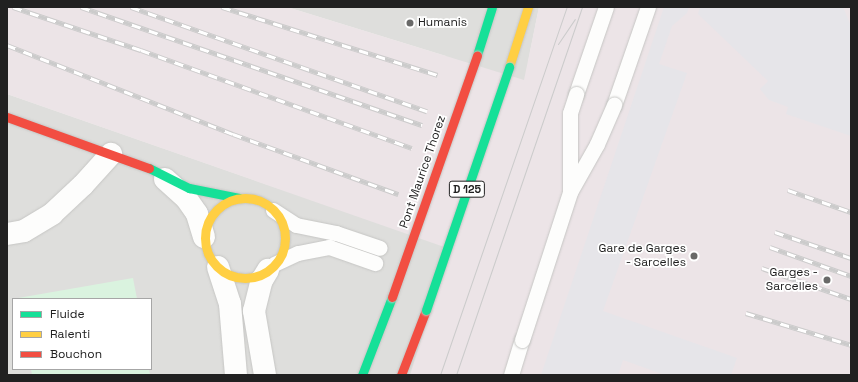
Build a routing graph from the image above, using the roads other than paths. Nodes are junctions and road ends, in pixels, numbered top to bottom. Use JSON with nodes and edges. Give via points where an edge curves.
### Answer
{"nodes":[{"id":1,"x":492,"y":7,"type":"edge"},
{"id":2,"x":528,"y":7,"type":"edge"},
{"id":3,"x":606,"y":7,"type":"edge"},
{"id":4,"x":648,"y":7,"type":"edge"},
{"id":5,"x":7,"y":118,"type":"edge"},
{"id":6,"x":112,"y":154,"type":"junction"},
{"id":7,"x":157,"y":171,"type":"junction"},
{"id":8,"x":570,"y":192,"type":"junction"},
{"id":9,"x":239,"y":198,"type":"junction"},
{"id":10,"x":273,"y":210,"type":"junction"},
{"id":11,"x":7,"y":234,"type":"edge"},
{"id":12,"x":204,"y":237,"type":"junction"},
{"id":13,"x":380,"y":248,"type":"dead end"},
{"id":14,"x":375,"y":263,"type":"dead end"},
{"id":15,"x":218,"y":267,"type":"junction"},
{"id":16,"x":271,"y":267,"type":"junction"},
{"id":17,"x":236,"y":375,"type":"edge"},
{"id":18,"x":264,"y":375,"type":"edge"},
{"id":19,"x":362,"y":375,"type":"edge"},
{"id":20,"x":401,"y":375,"type":"edge"},
{"id":21,"x":511,"y":375,"type":"edge"}],
"edges":[{"from":1,"to":19,"type":"main road","name":"Pont Maurice Thorez","number":"D 125","bridge":true,"via":[[392,297]]},
{"from":2,"to":20,"type":"main road","number":"D 125","bridge":true,"via":[[426,310]]},
{"from":3,"to":8,"type":"lane","bridge":true,"via":[[570,113]]},
{"from":4,"to":8,"type":"lane","bridge":true,"via":[[614,105],[597,144]]},
{"from":5,"to":6,"type":"main road"},
{"from":6,"to":7,"type":"main road"},
{"from":6,"to":11,"type":"street","via":[[52,214],[24,231]]},
{"from":7,"to":9,"type":"main road","via":[[189,188]]},
{"from":7,"to":12,"type":"street","via":[[186,198],[197,214]]},
{"from":8,"to":21,"type":"lane","bridge":true},
{"from":9,"to":10,"type":"main road","via":[[260,201]]},
{"from":9,"to":12,"type":"main road","via":[[225,202],[213,214]]},
{"from":10,"to":13,"type":"lane","via":[[296,225],[336,233]]},
{"from":10,"to":16,"type":"main road","via":[[280,220],[284,238],[282,252]]},
{"from":12,"to":15,"type":"main road","via":[[208,254]]},
{"from":14,"to":16,"type":"lane","via":[[328,248],[298,253]]},
{"from":15,"to":16,"type":"main road","via":[[241,278],[255,276]]},
{"from":15,"to":17,"type":"street","via":[[230,304]]},
{"from":16,"to":18,"type":"street","via":[[262,280],[254,312]]}]}
